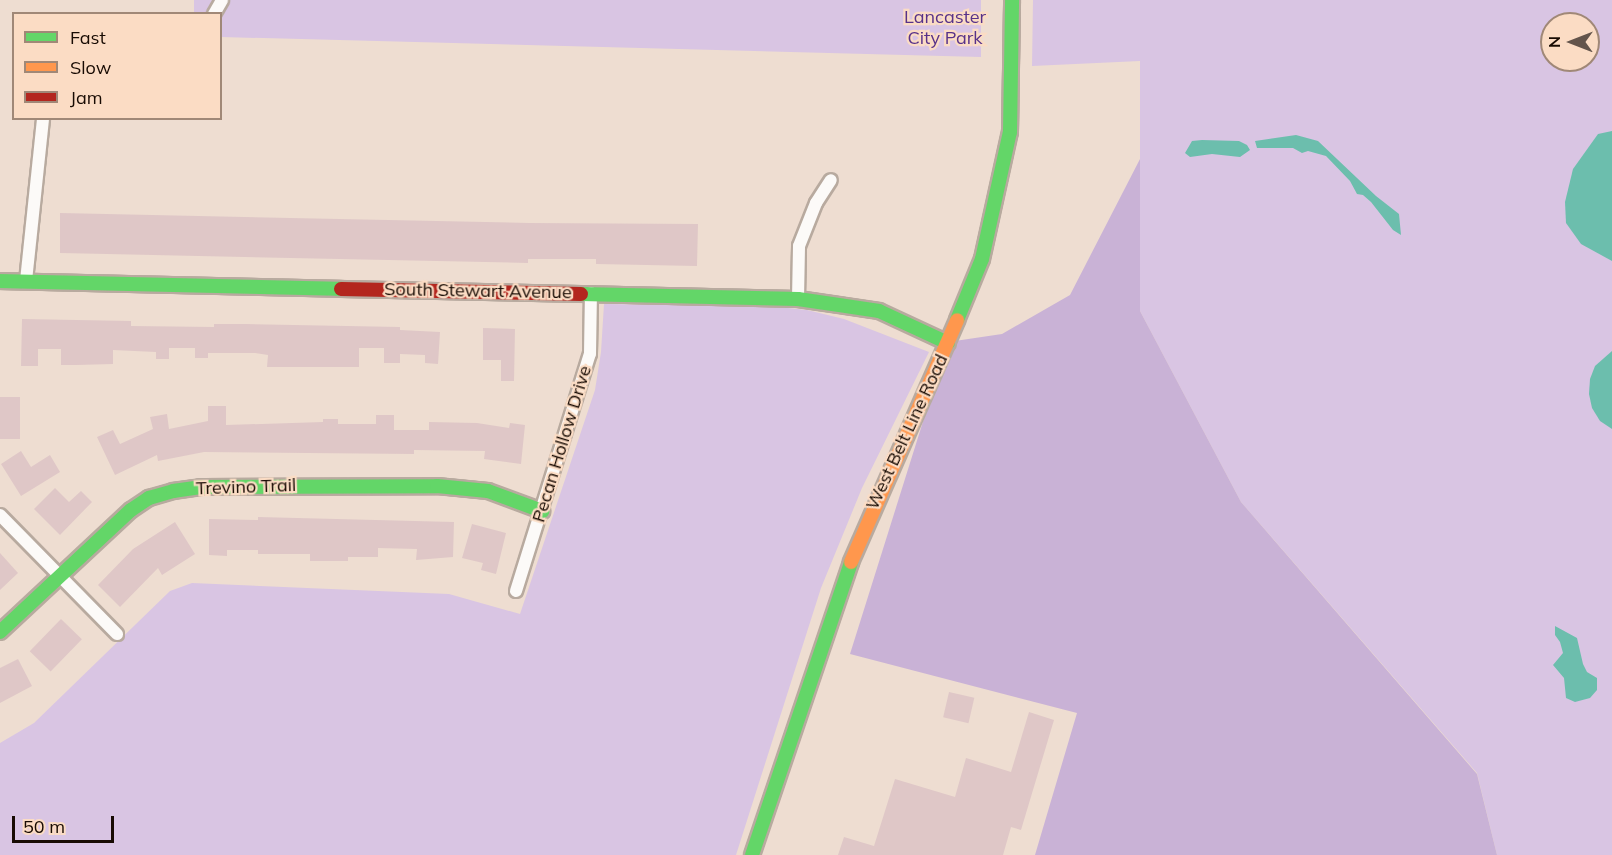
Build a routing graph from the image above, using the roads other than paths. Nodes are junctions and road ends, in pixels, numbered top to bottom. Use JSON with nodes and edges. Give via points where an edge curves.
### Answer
{"nodes":[{"id":1,"x":1012,"y":0,"type":"edge"},
{"id":2,"x":43,"y":120,"type":"edge"},
{"id":3,"x":831,"y":180,"type":"dead end"},
{"id":4,"x":0,"y":281,"type":"edge"},
{"id":5,"x":26,"y":281,"type":"junction"},
{"id":6,"x":591,"y":293,"type":"junction"},
{"id":7,"x":798,"y":299,"type":"junction"},
{"id":8,"x":948,"y":343,"type":"junction"},
{"id":9,"x":542,"y":511,"type":"junction"},
{"id":10,"x":0,"y":515,"type":"edge"},
{"id":11,"x":60,"y":579,"type":"junction"},
{"id":12,"x":516,"y":591,"type":"dead end"},
{"id":13,"x":0,"y":632,"type":"edge"},
{"id":14,"x":117,"y":634,"type":"dead end"},
{"id":15,"x":752,"y":855,"type":"edge"}],
"edges":[{"from":1,"to":8,"type":"street","name":"West Belt Line Road","via":[[1010,132],[982,259]]},
{"from":2,"to":5,"type":"street"},
{"from":3,"to":7,"type":"street","via":[[806,224],[799,246]]},
{"from":4,"to":5,"type":"street","name":"South Stewart Avenue"},
{"from":5,"to":6,"type":"street","name":"South Stewart Avenue"},
{"from":6,"to":7,"type":"street","name":"South Stewart Avenue"},
{"from":6,"to":9,"type":"street","name":"Pecan Hollow Drive","via":[[590,354]]},
{"from":7,"to":8,"type":"street","name":"South Stewart Avenue","via":[[879,311]]},
{"from":8,"to":15,"type":"street","name":"West Belt Line Road","via":[[839,592]]},
{"from":9,"to":11,"type":"street","name":"Trevino Trail","via":[[488,491],[437,486],[201,487],[149,498],[131,510]]},
{"from":9,"to":12,"type":"street","name":"Pecan Hollow Drive"},
{"from":10,"to":11,"type":"street"},
{"from":11,"to":13,"type":"street","name":"Trevino Trail"},
{"from":11,"to":14,"type":"street"}]}
